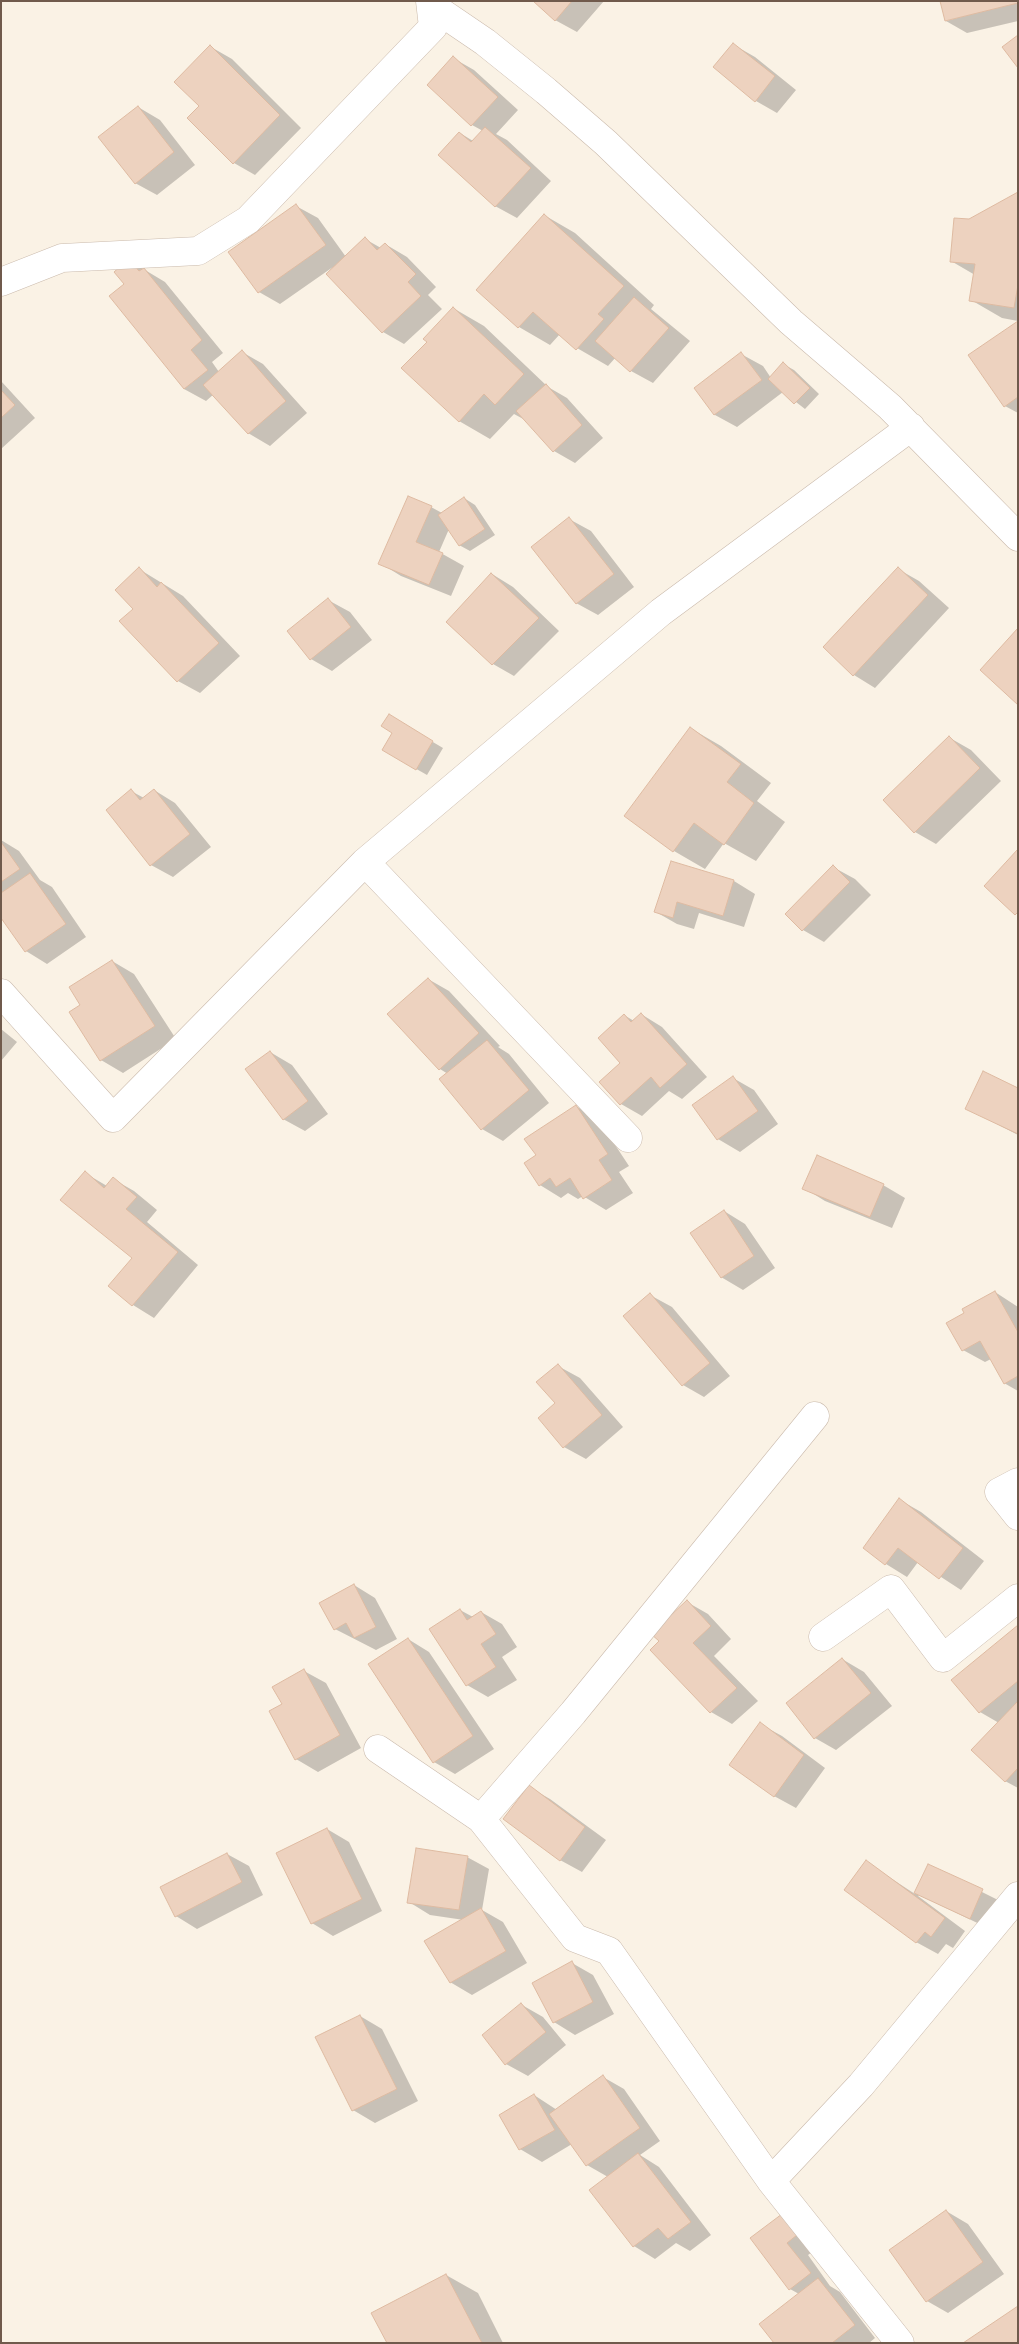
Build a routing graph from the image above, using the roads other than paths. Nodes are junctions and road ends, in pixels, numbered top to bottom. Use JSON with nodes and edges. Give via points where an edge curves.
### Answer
{"nodes":[{"id":1,"x":431,"y":4,"type":"edge"},
{"id":2,"x":1,"y":282,"type":"edge"},
{"id":3,"x":911,"y":427,"type":"junction"},
{"id":4,"x":1018,"y":537,"type":"edge"},
{"id":5,"x":365,"y":862,"type":"junction"},
{"id":6,"x":1,"y":993,"type":"edge"},
{"id":7,"x":628,"y":1138,"type":"dead end"},
{"id":8,"x":815,"y":1416,"type":"dead end"},
{"id":9,"x":1018,"y":1482,"type":"edge"},
{"id":10,"x":1018,"y":1516,"type":"edge"},
{"id":11,"x":1018,"y":1598,"type":"edge"},
{"id":12,"x":824,"y":1637,"type":"dead end"},
{"id":13,"x":378,"y":1749,"type":"dead end"},
{"id":14,"x":482,"y":1819,"type":"junction"},
{"id":15,"x":1018,"y":1896,"type":"edge"},
{"id":16,"x":771,"y":2181,"type":"junction"},
{"id":17,"x":900,"y":2343,"type":"edge"}],
"edges":[{"from":1,"to":2,"type":"street","via":[[433,27],[248,220],[198,251],[62,258]]},
{"from":1,"to":3,"type":"street","via":[[493,48],[606,143],[791,322]]},
{"from":3,"to":4,"type":"street"},
{"from":3,"to":5,"type":"street","via":[[661,612]]},
{"from":5,"to":6,"type":"street","via":[[113,1118]]},
{"from":5,"to":7,"type":"street"},
{"from":8,"to":14,"type":"street","via":[[573,1713]]},
{"from":9,"to":10,"type":"street","via":[[999,1492]]},
{"from":11,"to":12,"type":"street","via":[[943,1658],[892,1589]]},
{"from":13,"to":14,"type":"street"},
{"from":14,"to":16,"type":"street","via":[[575,1938],[610,1951]]},
{"from":15,"to":16,"type":"street","via":[[861,2085]]},
{"from":16,"to":17,"type":"street"}]}
